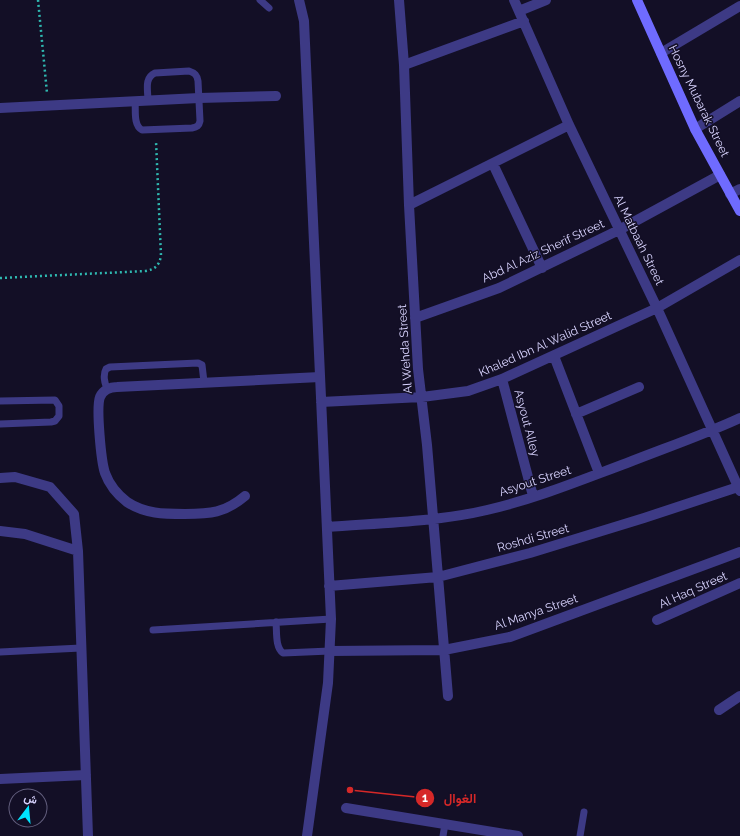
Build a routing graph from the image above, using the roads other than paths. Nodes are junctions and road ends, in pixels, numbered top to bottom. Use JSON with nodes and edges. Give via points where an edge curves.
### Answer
{"nodes":[{"id":1,"x":260,"y":0,"type":"edge"},
{"id":2,"x":299,"y":0,"type":"edge"},
{"id":3,"x":399,"y":0,"type":"edge"},
{"id":4,"x":514,"y":0,"type":"edge"},
{"id":5,"x":546,"y":0,"type":"edge"},
{"id":6,"x":637,"y":0,"type":"edge"},
{"id":7,"x":740,"y":6,"type":"edge"},
{"id":8,"x":269,"y":8,"type":"dead end"},
{"id":9,"x":519,"y":11,"type":"junction"},
{"id":10,"x":524,"y":21,"type":"junction"},
{"id":11,"x":661,"y":53,"type":"junction"},
{"id":12,"x":404,"y":64,"type":"junction"},
{"id":13,"x":276,"y":96,"type":"dead end"},
{"id":14,"x":199,"y":98,"type":"junction"},
{"id":15,"x":135,"y":101,"type":"junction"},
{"id":16,"x":148,"y":101,"type":"junction"},
{"id":17,"x":740,"y":101,"type":"edge"},
{"id":18,"x":0,"y":108,"type":"edge"},
{"id":19,"x":569,"y":125,"type":"junction"},
{"id":20,"x":695,"y":129,"type":"junction"},
{"id":21,"x":493,"y":164,"type":"junction"},
{"id":22,"x":720,"y":175,"type":"junction"},
{"id":23,"x":740,"y":189,"type":"edge"},
{"id":24,"x":730,"y":194,"type":"junction"},
{"id":25,"x":409,"y":206,"type":"junction"},
{"id":26,"x":740,"y":212,"type":"edge"},
{"id":27,"x":619,"y":230,"type":"junction"},
{"id":28,"x":740,"y":260,"type":"edge"},
{"id":29,"x":542,"y":268,"type":"junction"},
{"id":30,"x":657,"y":308,"type":"junction"},
{"id":31,"x":415,"y":318,"type":"junction"},
{"id":32,"x":554,"y":356,"type":"junction"},
{"id":33,"x":320,"y":377,"type":"junction"},
{"id":34,"x":502,"y":380,"type":"junction"},
{"id":35,"x":204,"y":382,"type":"junction"},
{"id":36,"x":639,"y":387,"type":"dead end"},
{"id":37,"x":108,"y":389,"type":"junction"},
{"id":38,"x":422,"y":397,"type":"junction"},
{"id":39,"x":0,"y":401,"type":"edge"},
{"id":40,"x":321,"y":402,"type":"junction"},
{"id":41,"x":576,"y":414,"type":"junction"},
{"id":42,"x":740,"y":418,"type":"edge"},
{"id":43,"x":0,"y":424,"type":"edge"},
{"id":44,"x":712,"y":430,"type":"junction"},
{"id":45,"x":599,"y":473,"type":"junction"},
{"id":46,"x":0,"y":478,"type":"edge"},
{"id":47,"x":739,"y":489,"type":"edge"},
{"id":48,"x":245,"y":496,"type":"dead end"},
{"id":49,"x":533,"y":496,"type":"junction"},
{"id":50,"x":433,"y":519,"type":"junction"},
{"id":51,"x":327,"y":527,"type":"junction"},
{"id":52,"x":0,"y":530,"type":"edge"},
{"id":53,"x":78,"y":551,"type":"junction"},
{"id":54,"x":740,"y":552,"type":"edge"},
{"id":55,"x":438,"y":578,"type":"junction"},
{"id":56,"x":740,"y":583,"type":"edge"},
{"id":57,"x":329,"y":586,"type":"junction"},
{"id":58,"x":331,"y":619,"type":"junction"},
{"id":59,"x":657,"y":620,"type":"dead end"},
{"id":60,"x":276,"y":622,"type":"junction"},
{"id":61,"x":153,"y":630,"type":"dead end"},
{"id":62,"x":81,"y":648,"type":"junction"},
{"id":63,"x":444,"y":650,"type":"junction"},
{"id":64,"x":330,"y":651,"type":"junction"},
{"id":65,"x":0,"y":652,"type":"edge"},
{"id":66,"x":448,"y":696,"type":"dead end"},
{"id":67,"x":740,"y":696,"type":"edge"},
{"id":68,"x":719,"y":710,"type":"dead end"},
{"id":69,"x":86,"y":775,"type":"junction"},
{"id":70,"x":0,"y":779,"type":"edge"},
{"id":71,"x":346,"y":808,"type":"dead end"},
{"id":72,"x":584,"y":812,"type":"dead end"},
{"id":73,"x":445,"y":824,"type":"junction"},
{"id":74,"x":88,"y":836,"type":"edge"},
{"id":75,"x":307,"y":836,"type":"edge"},
{"id":76,"x":443,"y":836,"type":"edge"},
{"id":77,"x":518,"y":836,"type":"edge"},
{"id":78,"x":580,"y":836,"type":"edge"}],
"edges":[{"from":1,"to":8,"type":"lane"},
{"from":2,"to":33,"type":"street","via":[[304,21]]},
{"from":3,"to":12,"type":"street","name":"Al Wehda Street"},
{"from":4,"to":9,"type":"street","name":"Al Matbaah Street"},
{"from":5,"to":9,"type":"street"},
{"from":6,"to":11,"type":"street","name":"Hosny Mubarak Street"},
{"from":7,"to":11,"type":"street"},
{"from":9,"to":10,"type":"street","name":"Al Matbaah Street"},
{"from":10,"to":12,"type":"street"},
{"from":10,"to":19,"type":"street","name":"Al Matbaah Street"},
{"from":11,"to":20,"type":"street","name":"Hosny Mubarak Street"},
{"from":12,"to":25,"type":"street","name":"Al Wehda Street"},
{"from":13,"to":14,"type":"street"},
{"from":14,"to":15,"type":"lane","via":[[200,121],[196,128],[156,130],[138,128]]},
{"from":14,"to":16,"type":"street"},
{"from":14,"to":16,"type":"lane","via":[[197,76],[194,73],[155,73],[151,74],[147,82]]},
{"from":15,"to":16,"type":"street"},
{"from":15,"to":18,"type":"street"},
{"from":17,"to":20,"type":"street"},
{"from":19,"to":21,"type":"street"},
{"from":19,"to":27,"type":"street","name":"Al Matbaah Street"},
{"from":20,"to":22,"type":"street","name":"Hosny Mubarak Street"},
{"from":21,"to":25,"type":"street"},
{"from":21,"to":29,"type":"street"},
{"from":22,"to":24,"type":"street","name":"Hosny Mubarak Street"},
{"from":22,"to":27,"type":"street","name":"Abd Al Aziz Sherif Street"},
{"from":23,"to":24,"type":"street"},
{"from":24,"to":26,"type":"street","name":"Hosny Mubarak Street"},
{"from":25,"to":31,"type":"street","name":"Al Wehda Street"},
{"from":27,"to":29,"type":"street","name":"Abd Al Aziz Sherif Street"},
{"from":27,"to":30,"type":"street","name":"Al Matbaah Street"},
{"from":28,"to":30,"type":"street","name":"Khaled Ibn Al Walid Street"},
{"from":29,"to":31,"type":"street","name":"Abd Al Aziz Sherif Street","via":[[499,288]]},
{"from":30,"to":32,"type":"street","name":"Khaled Ibn Al Walid Street"},
{"from":30,"to":44,"type":"street","name":"Al Matbaah Street"},
{"from":31,"to":38,"type":"street","name":"Al Wehda Street"},
{"from":32,"to":34,"type":"street","name":"Khaled Ibn Al Walid Street"},
{"from":32,"to":41,"type":"street"},
{"from":33,"to":35,"type":"street"},
{"from":33,"to":40,"type":"street"},
{"from":34,"to":38,"type":"street","name":"Khaled Ibn Al Walid Street","via":[[468,391]]},
{"from":34,"to":49,"type":"street","name":"Asyout Alley"},
{"from":35,"to":37,"type":"street"},
{"from":35,"to":37,"type":"lane","via":[[202,365],[198,363],[110,367],[105,373],[105,384]]},
{"from":36,"to":41,"type":"street"},
{"from":37,"to":48,"type":"street","via":[[103,392],[98,403],[102,456],[111,484],[126,501],[141,510],[158,514],[206,514],[227,509]]},
{"from":38,"to":40,"type":"street","name":"Khaled Ibn Al Walid Street"},
{"from":38,"to":50,"type":"street","name":"Al Wehda Street"},
{"from":39,"to":43,"type":"lane","via":[[55,400],[59,406],[59,416],[55,422]]},
{"from":40,"to":51,"type":"street"},
{"from":41,"to":45,"type":"street"},
{"from":42,"to":44,"type":"street","name":"Asyout Street"},
{"from":44,"to":45,"type":"street","name":"Asyout Street"},
{"from":44,"to":47,"type":"street","name":"Al Matbaah Street"},
{"from":45,"to":49,"type":"street","name":"Asyout Street"},
{"from":46,"to":53,"type":"street","via":[[15,477],[50,487],[74,514]]},
{"from":47,"to":55,"type":"street","name":"Roshdi Street","via":[[530,553]]},
{"from":49,"to":50,"type":"street","name":"Asyout Street","via":[[486,510]]},
{"from":50,"to":51,"type":"street","name":"Asyout Street"},
{"from":50,"to":55,"type":"street","name":"Al Wehda Street"},
{"from":51,"to":57,"type":"street"},
{"from":52,"to":53,"type":"street","via":[[25,534]]},
{"from":53,"to":62,"type":"street"},
{"from":54,"to":63,"type":"street","name":"Al Manya Street","via":[[510,637]]},
{"from":55,"to":57,"type":"street","name":"Roshdi Street"},
{"from":55,"to":63,"type":"street","name":"Al Wehda Street"},
{"from":56,"to":59,"type":"street","name":"Al Haq Street"},
{"from":57,"to":58,"type":"street"},
{"from":58,"to":60,"type":"lane"},
{"from":58,"to":64,"type":"street"},
{"from":60,"to":61,"type":"lane"},
{"from":60,"to":64,"type":"lane","via":[[279,650],[283,653]]},
{"from":62,"to":65,"type":"lane"},
{"from":62,"to":69,"type":"street"},
{"from":63,"to":64,"type":"street","name":"Al Manya Street"},
{"from":63,"to":66,"type":"street","name":"Al Wehda Street"},
{"from":64,"to":75,"type":"street"},
{"from":67,"to":68,"type":"street"},
{"from":69,"to":70,"type":"street"},
{"from":69,"to":74,"type":"street"},
{"from":71,"to":73,"type":"street"},
{"from":72,"to":78,"type":"lane"},
{"from":73,"to":76,"type":"lane"},
{"from":73,"to":77,"type":"street"}]}
